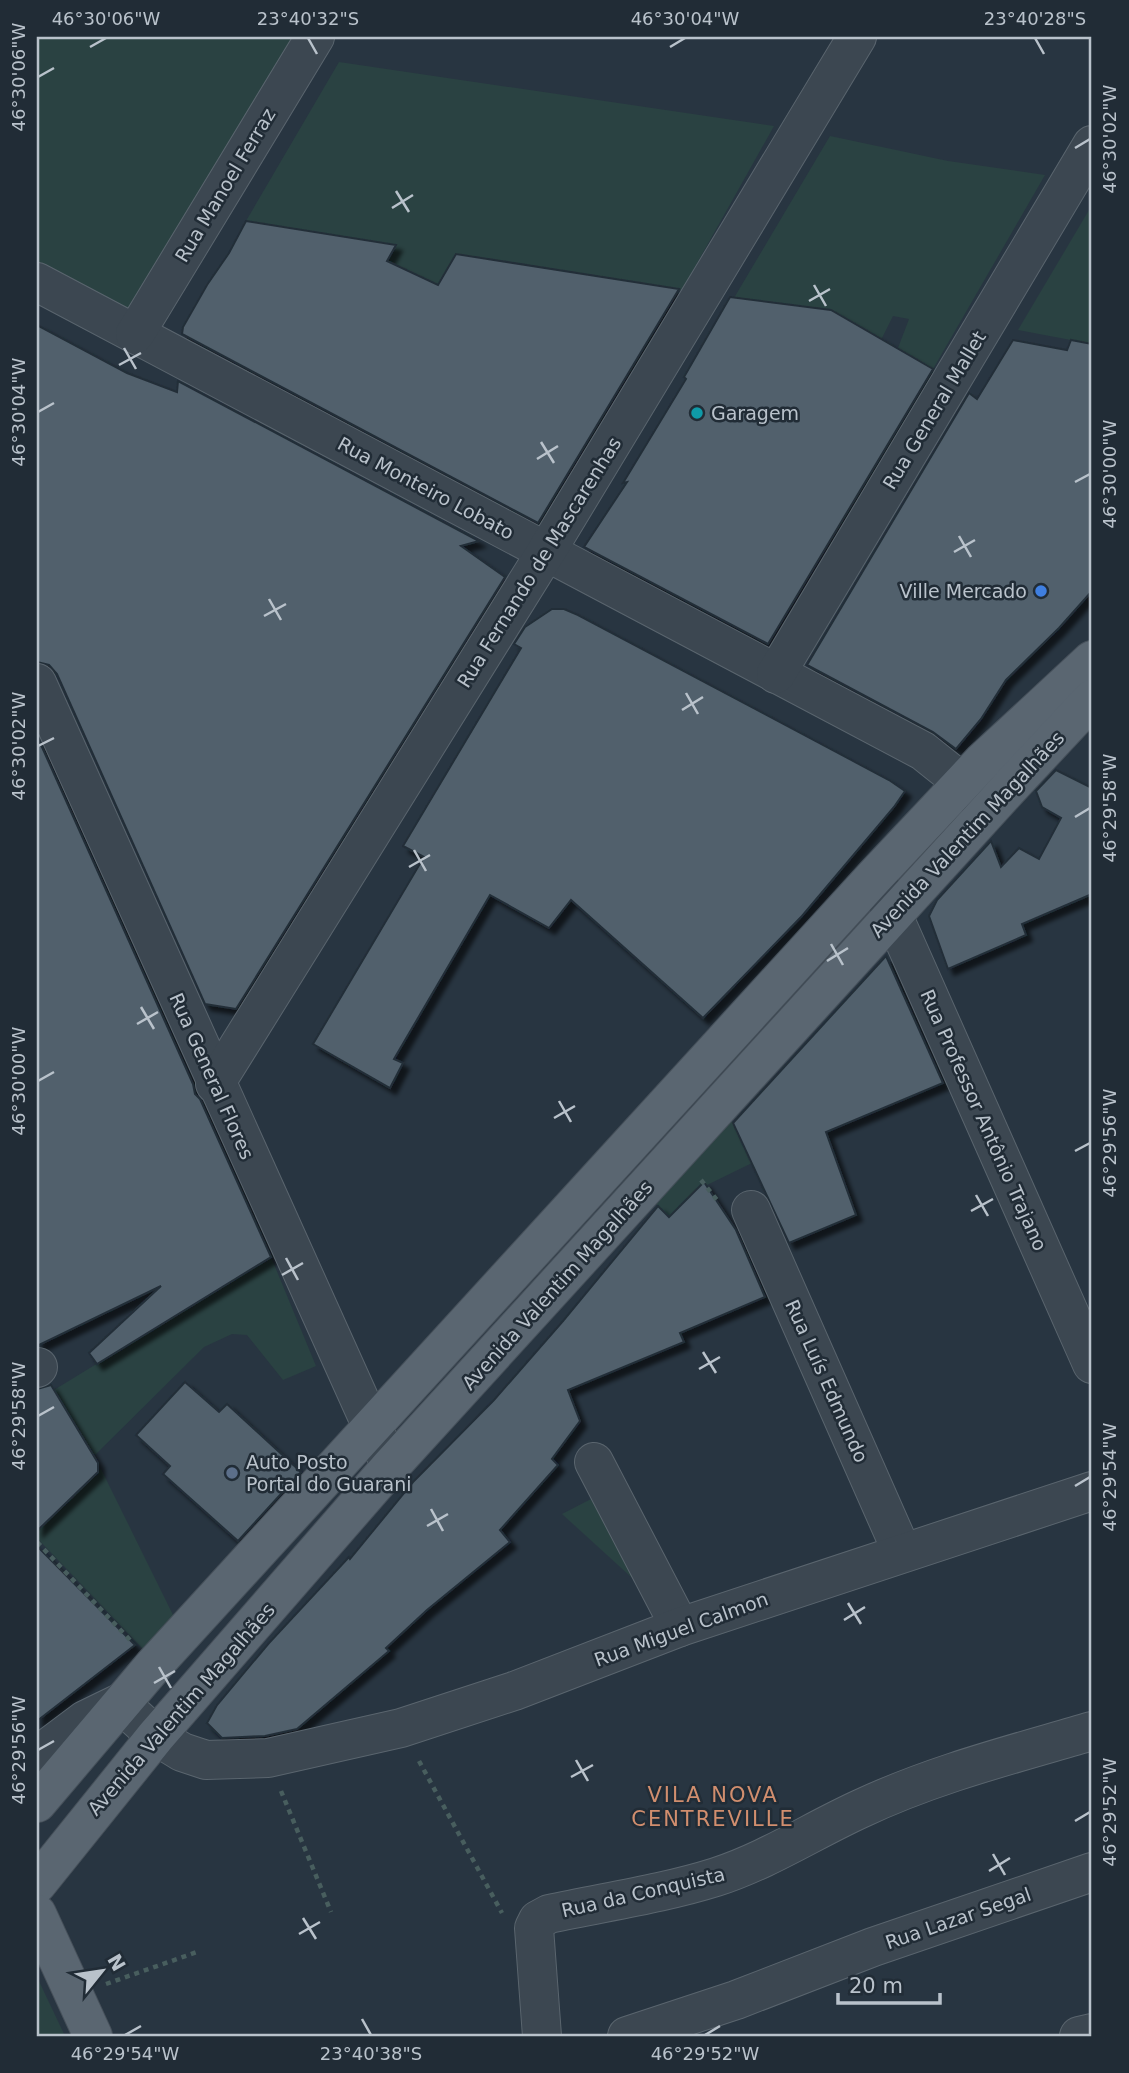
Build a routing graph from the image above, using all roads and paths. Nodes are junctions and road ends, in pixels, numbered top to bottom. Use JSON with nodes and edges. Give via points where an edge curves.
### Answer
{"nodes":[{"id":1,"x":315,"y":37,"type":"edge"},
{"id":2,"x":857,"y":37,"type":"edge"},
{"id":3,"x":1092,"y":145,"type":"edge"},
{"id":4,"x":37,"y":282,"type":"edge"},
{"id":5,"x":135,"y":334,"type":"junction"},
{"id":6,"x":547,"y":552,"type":"junction"},
{"id":7,"x":776,"y":674,"type":"junction"},
{"id":8,"x":1089,"y":681,"type":"edge"},
{"id":9,"x":37,"y":683,"type":"edge"},
{"id":10,"x":963,"y":783,"type":"junction"},
{"id":11,"x":987,"y":813,"type":"junction"},
{"id":12,"x":875,"y":876,"type":"junction"},
{"id":13,"x":893,"y":915,"type":"junction"},
{"id":14,"x":215,"y":1084,"type":"junction"},
{"id":15,"x":676,"y":1154,"type":"junction"},
{"id":16,"x":735,"y":1206,"type":"joint"},
{"id":17,"x":1092,"y":1364,"type":"edge"},
{"id":18,"x":372,"y":1427,"type":"junction"},
{"id":19,"x":594,"y":1462,"type":"dead end"},
{"id":20,"x":391,"y":1466,"type":"junction"},
{"id":21,"x":1092,"y":1491,"type":"edge"},
{"id":22,"x":37,"y":1542,"type":"edge"},
{"id":23,"x":902,"y":1552,"type":"junction"},
{"id":24,"x":680,"y":1627,"type":"junction"},
{"id":25,"x":154,"y":1665,"type":"junction"},
{"id":26,"x":120,"y":1703,"type":"junction"},
{"id":27,"x":401,"y":1728,"type":"junction"},
{"id":28,"x":1092,"y":1731,"type":"edge"},
{"id":29,"x":156,"y":1736,"type":"junction"},
{"id":30,"x":37,"y":1756,"type":"edge"},
{"id":31,"x":268,"y":1758,"type":"junction"},
{"id":32,"x":37,"y":1803,"type":"edge"},
{"id":33,"x":1092,"y":1872,"type":"edge"},
{"id":34,"x":37,"y":1884,"type":"edge"},
{"id":35,"x":331,"y":1912,"type":"dead end"},
{"id":36,"x":37,"y":1914,"type":"edge"},
{"id":37,"x":535,"y":1950,"type":"junction"},
{"id":38,"x":197,"y":1952,"type":"dead end"},
{"id":39,"x":73,"y":1995,"type":"junction"},
{"id":40,"x":1092,"y":2033,"type":"edge"},
{"id":41,"x":93,"y":2036,"type":"edge"},
{"id":42,"x":542,"y":2036,"type":"edge"},
{"id":43,"x":627,"y":2036,"type":"edge"},
{"id":44,"x":1079,"y":2036,"type":"edge"}],
"edges":[{"from":1,"to":5,"type":"street","name":"Rua Manoel Ferraz"},
{"from":2,"to":6,"type":"street","name":"Rua Fernando de Mascarenhas"},
{"from":3,"to":7,"type":"street","name":"Rua General Mallet"},
{"from":4,"to":5,"type":"street","name":"Rua Monteiro Lobato"},
{"from":5,"to":6,"type":"street","name":"Rua Monteiro Lobato"},
{"from":6,"to":7,"type":"street","name":"Rua Monteiro Lobato"},
{"from":6,"to":14,"type":"street","name":"Rua Fernando de Mascarenhas"},
{"from":7,"to":10,"type":"street","name":"Rua Monteiro Lobato","via":[[923,751]]},
{"from":8,"to":10,"type":"main road","name":"Avenida Valentim Magalhães"},
{"from":8,"to":11,"type":"main road","name":"Avenida Valentim Magalhães"},
{"from":9,"to":14,"type":"street","name":"Rua General Flores"},
{"from":10,"to":11,"type":"street","name":"Rua Monteiro Lobato"},
{"from":10,"to":12,"type":"main road","name":"Avenida Valentim Magalhães"},
{"from":11,"to":13,"type":"main road","name":"Avenida Valentim Magalhães"},
{"from":12,"to":13,"type":"street","name":"Rua Professor Antônio Trajano"},
{"from":12,"to":18,"type":"main road","name":"Avenida Valentim Magalhães"},
{"from":13,"to":15,"type":"main road","name":"Avenida Valentim Magalhães"},
{"from":13,"to":17,"type":"street","name":"Rua Professor Antônio Trajano"},
{"from":14,"to":18,"type":"street","name":"Rua General Flores"},
{"from":15,"to":16,"type":"path"},
{"from":15,"to":20,"type":"main road","name":"Avenida Valentim Magalhães"},
{"from":16,"to":23,"type":"street","name":"Rua Luís Edmundo"},
{"from":18,"to":20,"type":"street","name":"Rua General Flores"},
{"from":18,"to":25,"type":"main road","name":"Avenida Valentim Magalhães"},
{"from":19,"to":24,"type":"street"},
{"from":20,"to":29,"type":"main road","name":"Avenida Valentim Magalhães"},
{"from":21,"to":23,"type":"street","name":"Rua Miguel Calmon"},
{"from":22,"to":25,"type":"path"},
{"from":23,"to":24,"type":"street","name":"Rua Miguel Calmon"},
{"from":24,"to":27,"type":"street","name":"Rua Miguel Calmon"},
{"from":25,"to":26,"type":"main road","name":"Avenida Valentim Magalhães"},
{"from":26,"to":29,"type":"street","name":"Rua Miguel Calmon"},
{"from":26,"to":30,"type":"street","via":[[85,1720]]},
{"from":26,"to":32,"type":"main road","name":"Avenida Valentim Magalhães"},
{"from":27,"to":31,"type":"street","name":"Rua Miguel Calmon"},
{"from":27,"to":37,"type":"path","via":[[507,1922]]},
{"from":28,"to":37,"type":"street","name":"Rua da Conquista","via":[[909,1788],[714,1877],[549,1914],[534,1928]]},
{"from":29,"to":31,"type":"street","name":"Rua Miguel Calmon","via":[[206,1760]]},
{"from":29,"to":34,"type":"main road","name":"Avenida Valentim Magalhães"},
{"from":31,"to":35,"type":"path"},
{"from":33,"to":43,"type":"street","name":"Rua Lazar Segal"},
{"from":36,"to":39,"type":"main road"},
{"from":37,"to":42,"type":"street","name":"Rua da Conquista"},
{"from":38,"to":39,"type":"path"},
{"from":39,"to":41,"type":"main road"},
{"from":40,"to":44,"type":"street"}]}
